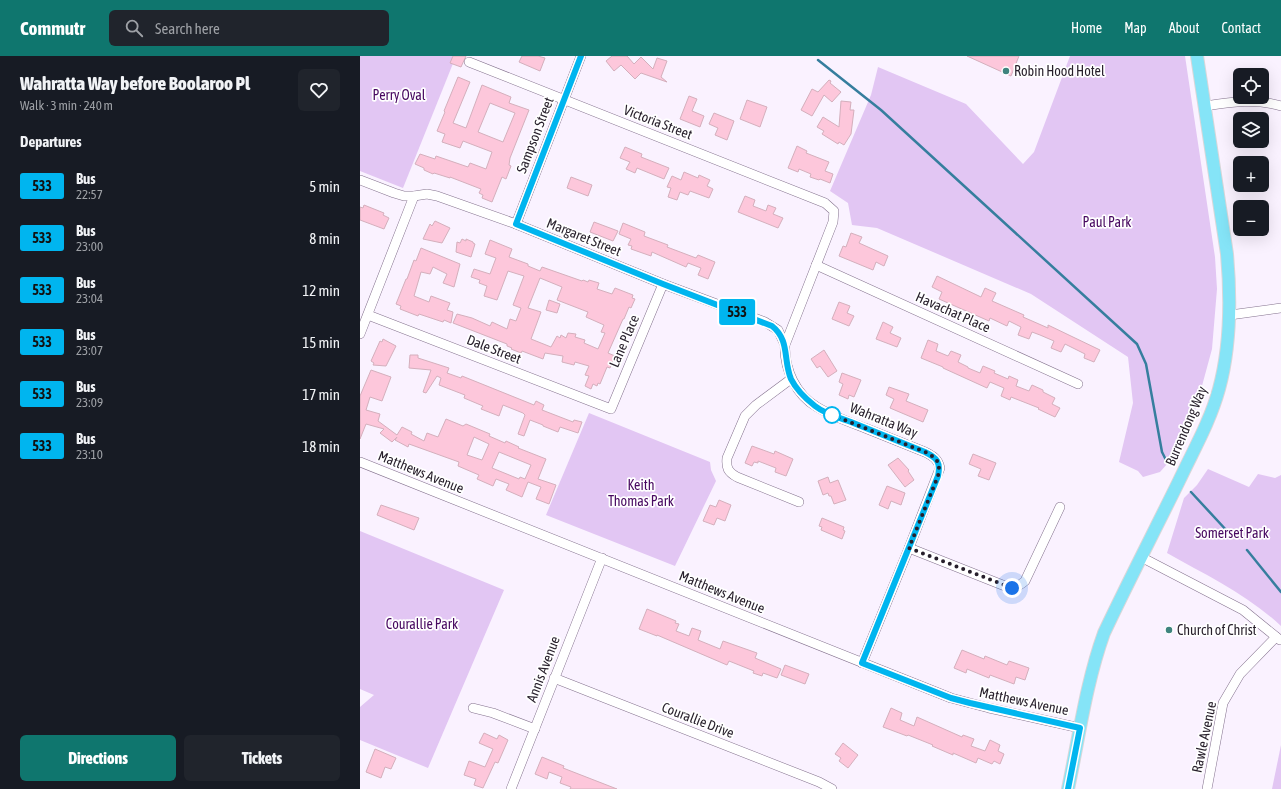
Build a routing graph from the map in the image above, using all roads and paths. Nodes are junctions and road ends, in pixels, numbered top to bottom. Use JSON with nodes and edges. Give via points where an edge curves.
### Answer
{"nodes":[{"id":1,"x":581,"y":56,"type":"edge"},
{"id":2,"x":1197,"y":56,"type":"edge"},
{"id":3,"x":469,"y":62,"type":"dead end"},
{"id":4,"x":563,"y":100,"type":"junction"},
{"id":5,"x":1205,"y":106,"type":"junction"},
{"id":6,"x":1281,"y":106,"type":"edge"},
{"id":7,"x":360,"y":180,"type":"edge"},
{"id":8,"x":414,"y":196,"type":"junction"},
{"id":9,"x":834,"y":211,"type":"joint"},
{"id":10,"x":516,"y":224,"type":"junction"},
{"id":11,"x":816,"y":265,"type":"junction"},
{"id":12,"x":663,"y":284,"type":"junction"},
{"id":13,"x":1281,"y":308,"type":"edge"},
{"id":14,"x":368,"y":315,"type":"junction"},
{"id":15,"x":1230,"y":315,"type":"junction"},
{"id":16,"x":360,"y":334,"type":"edge"},
{"id":17,"x":785,"y":345,"type":"junction"},
{"id":18,"x":791,"y":379,"type":"junction"},
{"id":19,"x":1078,"y":384,"type":"dead end"},
{"id":20,"x":611,"y":409,"type":"joint"},
{"id":21,"x":360,"y":462,"type":"edge"},
{"id":22,"x":799,"y":502,"type":"dead end"},
{"id":23,"x":1060,"y":507,"type":"dead end"},
{"id":24,"x":909,"y":548,"type":"junction"},
{"id":25,"x":1141,"y":557,"type":"junction"},
{"id":26,"x":602,"y":558,"type":"junction"},
{"id":27,"x":1279,"y":639,"type":"edge"},
{"id":28,"x":862,"y":663,"type":"junction"},
{"id":29,"x":554,"y":678,"type":"junction"},
{"id":30,"x":473,"y":708,"type":"dead end"},
{"id":31,"x":1080,"y":728,"type":"junction"},
{"id":32,"x":535,"y":729,"type":"junction"},
{"id":33,"x":511,"y":789,"type":"edge"},
{"id":34,"x":832,"y":789,"type":"edge"},
{"id":35,"x":1068,"y":789,"type":"edge"},
{"id":36,"x":1207,"y":789,"type":"edge"}],
"edges":[{"from":1,"to":4,"type":"street","name":"Sampson Street"},
{"from":2,"to":5,"type":"main road","name":"Burrendong Way"},
{"from":3,"to":4,"type":"street","name":"Victoria Street"},
{"from":4,"to":9,"type":"street","name":"Victoria Street","via":[[825,203]]},
{"from":4,"to":10,"type":"street","name":"Sampson Street"},
{"from":5,"to":6,"type":"street","via":[[1255,100]]},
{"from":5,"to":15,"type":"main road","name":"Burrendong Way","via":[[1227,254]]},
{"from":7,"to":8,"type":"street","name":"Margaret Street","via":[[404,196]]},
{"from":8,"to":10,"type":"street","name":"Margaret Street","via":[[437,196]]},
{"from":8,"to":14,"type":"street"},
{"from":9,"to":11,"type":"street","name":"Wahratta Way","via":[[834,222]]},
{"from":10,"to":12,"type":"street","name":"Margaret Street"},
{"from":11,"to":17,"type":"street","name":"Wahratta Way"},
{"from":11,"to":19,"type":"street","name":"Havachat Place"},
{"from":12,"to":17,"type":"street","name":"Margaret Street","via":[[772,326],[778,330]]},
{"from":12,"to":20,"type":"street","name":"Lane Place"},
{"from":13,"to":15,"type":"street"},
{"from":14,"to":16,"type":"street"},
{"from":14,"to":20,"type":"street","name":"Dale Street"},
{"from":15,"to":25,"type":"main road","name":"Burrendong Way","via":[[1219,390],[1210,416]]},
{"from":17,"to":18,"type":"street","name":"Wahratta Way"},
{"from":18,"to":22,"type":"street","via":[[745,416],[726,465],[731,474]]},
{"from":18,"to":24,"type":"street","name":"Wahratta Way","via":[[816,407],[925,452],[938,461],[938,476]]},
{"from":21,"to":26,"type":"street","name":"Matthews Avenue"},
{"from":23,"to":24,"type":"street","via":[[1025,581],[1012,588]]},
{"from":24,"to":28,"type":"street","name":"Wahratta Way"},
{"from":25,"to":27,"type":"street","name":"Rawle Avenue","via":[[1243,610]]},
{"from":25,"to":31,"type":"main road","name":"Burrendong Way","via":[[1096,656]]},
{"from":26,"to":28,"type":"street","name":"Matthews Avenue"},
{"from":26,"to":29,"type":"street","name":"Annis Avenue"},
{"from":27,"to":36,"type":"street","name":"Rawle Avenue","via":[[1240,674],[1223,703]]},
{"from":28,"to":31,"type":"street","name":"Matthews Avenue","via":[[951,698]]},
{"from":29,"to":32,"type":"street","name":"Annis Avenue"},
{"from":29,"to":34,"type":"street","name":"Courallie Drive"},
{"from":30,"to":32,"type":"street","via":[[493,712]]},
{"from":31,"to":35,"type":"main road","name":"Burrendong Way"},
{"from":32,"to":33,"type":"street","name":"Annis Avenue"}]}
